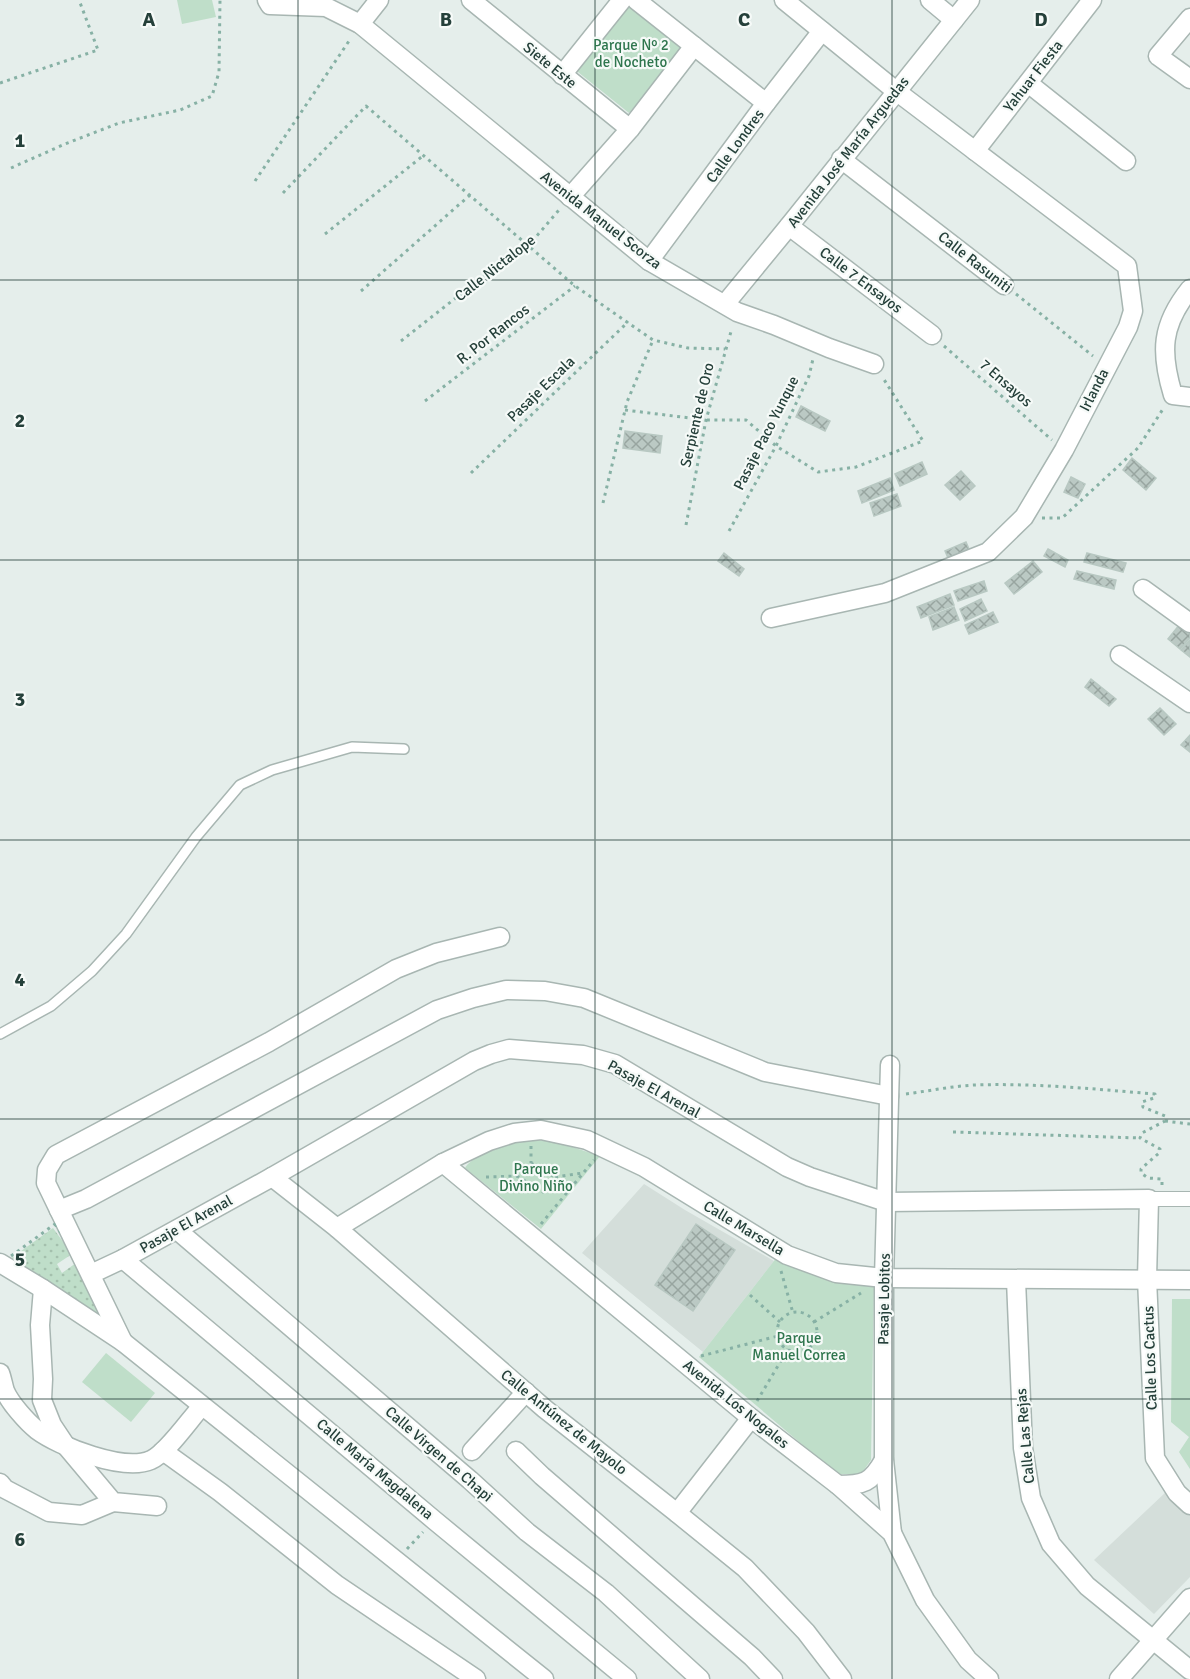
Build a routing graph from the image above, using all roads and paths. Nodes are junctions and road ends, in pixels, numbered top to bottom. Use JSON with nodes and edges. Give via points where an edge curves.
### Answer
{"nodes":[{"id":1,"x":79,"y":0,"type":"edge"},
{"id":2,"x":220,"y":0,"type":"edge"},
{"id":3,"x":267,"y":0,"type":"edge"},
{"id":4,"x":380,"y":0,"type":"edge"},
{"id":5,"x":471,"y":0,"type":"edge"},
{"id":6,"x":622,"y":0,"type":"edge"},
{"id":7,"x":636,"y":0,"type":"edge"},
{"id":8,"x":784,"y":0,"type":"edge"},
{"id":9,"x":930,"y":0,"type":"edge"},
{"id":10,"x":970,"y":0,"type":"edge"},
{"id":11,"x":1092,"y":0,"type":"edge"},
{"id":12,"x":491,"y":6,"type":"edge"},
{"id":13,"x":1190,"y":18,"type":"edge"},
{"id":14,"x":954,"y":20,"type":"junction"},
{"id":15,"x":360,"y":24,"type":"junction"},
{"id":16,"x":822,"y":32,"type":"junction"},
{"id":17,"x":694,"y":46,"type":"junction"},
{"id":18,"x":562,"y":75,"type":"junction"},
{"id":19,"x":1190,"y":79,"type":"edge"},
{"id":20,"x":0,"y":83,"type":"edge"},
{"id":21,"x":1028,"y":83,"type":"junction"},
{"id":22,"x":896,"y":92,"type":"junction"},
{"id":23,"x":766,"y":103,"type":"junction"},
{"id":24,"x":630,"y":129,"type":"junction"},
{"id":25,"x":975,"y":152,"type":"junction"},
{"id":26,"x":424,"y":155,"type":"junction"},
{"id":27,"x":842,"y":159,"type":"junction"},
{"id":28,"x":1126,"y":161,"type":"dead end"},
{"id":29,"x":11,"y":168,"type":"dead end"},
{"id":30,"x":255,"y":181,"type":"dead end"},
{"id":31,"x":283,"y":193,"type":"dead end"},
{"id":32,"x":470,"y":195,"type":"junction"},
{"id":33,"x":570,"y":197,"type":"junction"},
{"id":34,"x":789,"y":226,"type":"junction"},
{"id":35,"x":325,"y":234,"type":"dead end"},
{"id":36,"x":529,"y":244,"type":"junction"},
{"id":37,"x":649,"y":261,"type":"junction"},
{"id":38,"x":1004,"y":285,"type":"joint"},
{"id":39,"x":575,"y":286,"type":"junction"},
{"id":40,"x":1190,"y":289,"type":"edge"},
{"id":41,"x":362,"y":291,"type":"dead end"},
{"id":42,"x":731,"y":308,"type":"junction"},
{"id":43,"x":628,"y":322,"type":"junction"},
{"id":44,"x":932,"y":334,"type":"joint"},
{"id":45,"x":653,"y":340,"type":"junction"},
{"id":46,"x":401,"y":341,"type":"dead end"},
{"id":47,"x":817,"y":343,"type":"junction"},
{"id":48,"x":725,"y":349,"type":"junction"},
{"id":49,"x":874,"y":364,"type":"joint"},
{"id":50,"x":1107,"y":366,"type":"junction"},
{"id":51,"x":1181,"y":396,"type":"edge"},
{"id":52,"x":425,"y":401,"type":"dead end"},
{"id":53,"x":625,"y":410,"type":"junction"},
{"id":54,"x":706,"y":420,"type":"junction"},
{"id":55,"x":776,"y":446,"type":"junction"},
{"id":56,"x":1064,"y":450,"type":"junction"},
{"id":57,"x":471,"y":473,"type":"dead end"},
{"id":58,"x":603,"y":503,"type":"dead end"},
{"id":59,"x":1024,"y":518,"type":"junction"},
{"id":60,"x":686,"y":525,"type":"dead end"},
{"id":61,"x":729,"y":531,"type":"dead end"},
{"id":62,"x":1143,"y":589,"type":"dead end"},
{"id":63,"x":771,"y":618,"type":"dead end"},
{"id":64,"x":1190,"y":623,"type":"edge"},
{"id":65,"x":1120,"y":656,"type":"dead end"},
{"id":66,"x":1190,"y":703,"type":"edge"},
{"id":67,"x":404,"y":749,"type":"dead end"},
{"id":68,"x":500,"y":937,"type":"dead end"},
{"id":69,"x":0,"y":1034,"type":"edge"},
{"id":70,"x":890,"y":1065,"type":"dead end"},
{"id":71,"x":889,"y":1096,"type":"junction"},
{"id":72,"x":1166,"y":1121,"type":"junction"},
{"id":73,"x":1190,"y":1124,"type":"edge"},
{"id":74,"x":953,"y":1132,"type":"dead end"},
{"id":75,"x":1140,"y":1138,"type":"junction"},
{"id":76,"x":531,"y":1144,"type":"dead end"},
{"id":77,"x":597,"y":1156,"type":"dead end"},
{"id":78,"x":443,"y":1163,"type":"junction"},
{"id":79,"x":531,"y":1163,"type":"junction"},
{"id":80,"x":584,"y":1173,"type":"junction"},
{"id":81,"x":517,"y":1176,"type":"junction"},
{"id":82,"x":555,"y":1176,"type":"junction"},
{"id":83,"x":272,"y":1177,"type":"junction"},
{"id":84,"x":484,"y":1178,"type":"dead end"},
{"id":85,"x":1162,"y":1179,"type":"dead end"},
{"id":86,"x":1149,"y":1199,"type":"junction"},
{"id":87,"x":1190,"y":1199,"type":"edge"},
{"id":88,"x":886,"y":1202,"type":"junction"},
{"id":89,"x":59,"y":1210,"type":"junction"},
{"id":90,"x":540,"y":1225,"type":"dead end"},
{"id":91,"x":337,"y":1228,"type":"junction"},
{"id":92,"x":177,"y":1230,"type":"junction"},
{"id":93,"x":123,"y":1259,"type":"junction"},
{"id":94,"x":3,"y":1266,"type":"edge"},
{"id":95,"x":781,"y":1271,"type":"dead end"},
{"id":96,"x":91,"y":1274,"type":"junction"},
{"id":97,"x":884,"y":1278,"type":"junction"},
{"id":98,"x":1147,"y":1279,"type":"junction"},
{"id":99,"x":1016,"y":1280,"type":"junction"},
{"id":100,"x":1190,"y":1280,"type":"edge"},
{"id":101,"x":43,"y":1289,"type":"junction"},
{"id":102,"x":862,"y":1293,"type":"dead end"},
{"id":103,"x":750,"y":1295,"type":"dead end"},
{"id":104,"x":793,"y":1313,"type":"junction"},
{"id":105,"x":781,"y":1322,"type":"junction"},
{"id":106,"x":814,"y":1322,"type":"junction"},
{"id":107,"x":778,"y":1336,"type":"junction"},
{"id":108,"x":123,"y":1342,"type":"junction"},
{"id":109,"x":788,"y":1349,"type":"junction"},
{"id":110,"x":683,"y":1360,"type":"junction"},
{"id":111,"x":0,"y":1373,"type":"edge"},
{"id":112,"x":526,"y":1392,"type":"junction"},
{"id":113,"x":202,"y":1406,"type":"junction"},
{"id":114,"x":754,"y":1410,"type":"junction"},
{"id":115,"x":66,"y":1446,"type":"junction"},
{"id":116,"x":163,"y":1451,"type":"junction"},
{"id":117,"x":472,"y":1451,"type":"dead end"},
{"id":118,"x":516,"y":1451,"type":"dead end"},
{"id":119,"x":884,"y":1460,"type":"junction"},
{"id":120,"x":0,"y":1483,"type":"edge"},
{"id":121,"x":838,"y":1485,"type":"junction"},
{"id":122,"x":113,"y":1502,"type":"junction"},
{"id":123,"x":1190,"y":1505,"type":"edge"},
{"id":124,"x":157,"y":1506,"type":"dead end"},
{"id":125,"x":677,"y":1513,"type":"junction"},
{"id":126,"x":434,"y":1520,"type":"junction"},
{"id":127,"x":892,"y":1533,"type":"junction"},
{"id":128,"x":396,"y":1562,"type":"junction"},
{"id":129,"x":1190,"y":1598,"type":"edge"},
{"id":130,"x":1153,"y":1640,"type":"junction"},
{"id":131,"x":1190,"y":1670,"type":"edge"},
{"id":132,"x":476,"y":1679,"type":"edge"},
{"id":133,"x":544,"y":1679,"type":"edge"},
{"id":134,"x":627,"y":1679,"type":"edge"},
{"id":135,"x":700,"y":1679,"type":"edge"},
{"id":136,"x":773,"y":1679,"type":"edge"},
{"id":137,"x":842,"y":1679,"type":"edge"},
{"id":138,"x":989,"y":1679,"type":"edge"},
{"id":139,"x":1119,"y":1679,"type":"edge"}],
"edges":[{"from":1,"to":20,"type":"path","via":[[98,50]]},
{"from":2,"to":29,"type":"path","via":[[219,72],[212,96],[180,110],[119,123]]},
{"from":3,"to":15,"type":"street","name":"Avenida Manuel Scorza","via":[[270,5],[326,7]]},
{"from":4,"to":15,"type":"street"},
{"from":5,"to":12,"type":"street","name":"Siete Este"},
{"from":6,"to":18,"type":"street"},
{"from":7,"to":17,"type":"street"},
{"from":8,"to":16,"type":"street","name":"Irlanda"},
{"from":9,"to":14,"type":"street"},
{"from":10,"to":14,"type":"street","name":"Avenida José María Arguedas"},
{"from":11,"to":21,"type":"street","name":"Yahuar Fiesta"},
{"from":12,"to":18,"type":"street","name":"Siete Este"},
{"from":13,"to":19,"type":"street","via":[[1158,56]]},
{"from":14,"to":22,"type":"street","name":"Avenida José María Arguedas"},
{"from":15,"to":30,"type":"path"},
{"from":15,"to":33,"type":"street","name":"Avenida Manuel Scorza"},
{"from":16,"to":22,"type":"street","name":"Irlanda"},
{"from":16,"to":23,"type":"street","name":"Calle Londres"},
{"from":17,"to":23,"type":"street"},
{"from":17,"to":24,"type":"street"},
{"from":18,"to":24,"type":"street","name":"Siete Este"},
{"from":21,"to":25,"type":"street","name":"Yahuar Fiesta"},
{"from":21,"to":28,"type":"street"},
{"from":22,"to":25,"type":"street","name":"Irlanda"},
{"from":22,"to":27,"type":"street","name":"Avenida José María Arguedas"},
{"from":23,"to":37,"type":"street","name":"Calle Londres"},
{"from":24,"to":33,"type":"street"},
{"from":25,"to":50,"type":"street","name":"Irlanda","via":[[1127,266],[1133,311]]},
{"from":26,"to":31,"type":"path","via":[[366,106]]},
{"from":26,"to":32,"type":"path"},
{"from":26,"to":35,"type":"path"},
{"from":27,"to":34,"type":"street","name":"Avenida José María Arguedas"},
{"from":27,"to":38,"type":"street","name":"Calle Rasuniti"},
{"from":32,"to":36,"type":"path"},
{"from":32,"to":41,"type":"path"},
{"from":33,"to":36,"type":"path","name":"Calle Nictalope"},
{"from":33,"to":37,"type":"street","name":"Avenida Manuel Scorza"},
{"from":34,"to":42,"type":"street","name":"Avenida José María Arguedas"},
{"from":34,"to":44,"type":"street","name":"Calle 7 Ensayos"},
{"from":36,"to":39,"type":"path"},
{"from":36,"to":46,"type":"path","name":"Calle Nictalope"},
{"from":37,"to":42,"type":"street","name":"Avenida Manuel Scorza"},
{"from":38,"to":50,"type":"path","name":"Calle Rasuniti"},
{"from":39,"to":43,"type":"path"},
{"from":39,"to":52,"type":"path","name":"R. Por Rancos"},
{"from":40,"to":51,"type":"street","via":[[1170,321],[1164,344],[1167,375]]},
{"from":42,"to":47,"type":"street","name":"Avenida Manuel Scorza"},
{"from":42,"to":48,"type":"path","name":"Serpiente de Oro"},
{"from":43,"to":45,"type":"path"},
{"from":43,"to":57,"type":"path","name":"Pasaje Escala"},
{"from":44,"to":56,"type":"path","name":"7 Ensayos"},
{"from":45,"to":48,"type":"path","via":[[688,348]]},
{"from":45,"to":53,"type":"path"},
{"from":47,"to":49,"type":"street","name":"Avenida Manuel Scorza"},
{"from":47,"to":55,"type":"path","name":"Pasaje Paco Yunque","via":[[809,376]]},
{"from":48,"to":54,"type":"path","name":"Serpiente de Oro"},
{"from":49,"to":55,"type":"path","via":[[923,441],[856,467],[818,472]]},
{"from":50,"to":56,"type":"street","name":"Irlanda"},
{"from":51,"to":59,"type":"path","via":[[1138,448],[1062,518]]},
{"from":53,"to":54,"type":"path"},
{"from":53,"to":58,"type":"path"},
{"from":54,"to":55,"type":"path","via":[[746,420]]},
{"from":54,"to":60,"type":"path","name":"Serpiente de Oro"},
{"from":55,"to":61,"type":"path","name":"Pasaje Paco Yunque"},
{"from":56,"to":59,"type":"street","name":"Irlanda"},
{"from":59,"to":63,"type":"street","name":"Irlanda","via":[[988,552],[885,593]]},
{"from":62,"to":64,"type":"street"},
{"from":65,"to":66,"type":"street"},
{"from":67,"to":69,"type":"lane","via":[[352,747],[272,770],[240,785],[196,837],[126,934],[92,971],[51,1006]]},
{"from":68,"to":89,"type":"street","via":[[436,953],[396,969],[269,1042],[56,1155],[47,1170],[46,1183]]},
{"from":70,"to":71,"type":"street","name":"Pasaje Lobitos"},
{"from":71,"to":72,"type":"path","via":[[972,1085],[1082,1087],[1155,1094],[1142,1102],[1143,1107],[1165,1116]]},
{"from":71,"to":88,"type":"street","name":"Pasaje Lobitos"},
{"from":71,"to":89,"type":"street","via":[[765,1072],[584,998],[506,990],[437,1010],[96,1194]]},
{"from":72,"to":73,"type":"path"},
{"from":72,"to":75,"type":"path","via":[[1142,1133]]},
{"from":74,"to":75,"type":"path"},
{"from":75,"to":85,"type":"path","via":[[1160,1149],[1141,1173]]},
{"from":76,"to":79,"type":"path"},
{"from":77,"to":80,"type":"path"},
{"from":78,"to":91,"type":"street","name":"Calle Marsella"},
{"from":78,"to":97,"type":"street","name":"Calle Marsella","via":[[514,1133],[541,1130],[587,1140],[644,1167],[788,1254],[836,1273]]},
{"from":78,"to":110,"type":"street","name":"Avenida Los Nogales"},
{"from":79,"to":81,"type":"path"},
{"from":79,"to":82,"type":"path"},
{"from":80,"to":82,"type":"path"},
{"from":80,"to":90,"type":"path"},
{"from":81,"to":82,"type":"path","via":[[543,1192]]},
{"from":81,"to":84,"type":"path"},
{"from":83,"to":88,"type":"street","name":"Pasaje El Arenal","via":[[474,1061],[509,1049],[583,1055],[615,1064],[787,1167]]},
{"from":83,"to":91,"type":"street","name":"Calle Antúnez de Mayolo"},
{"from":83,"to":92,"type":"street","name":"Pasaje El Arenal"},
{"from":86,"to":87,"type":"street"},
{"from":86,"to":88,"type":"street","name":"Pasaje El Arenal"},
{"from":86,"to":98,"type":"street","name":"Calle Los Cactus"},
{"from":88,"to":97,"type":"street","name":"Pasaje Lobitos"},
{"from":89,"to":96,"type":"street"},
{"from":91,"to":112,"type":"street","name":"Calle Antúnez de Mayolo"},
{"from":92,"to":93,"type":"street","name":"Pasaje El Arenal"},
{"from":92,"to":135,"type":"street","name":"Calle Virgen de Chapi","via":[[527,1532],[606,1593]]},
{"from":93,"to":96,"type":"street","name":"Pasaje El Arenal"},
{"from":93,"to":126,"type":"street","name":"Calle María Magdalena"},
{"from":94,"to":94,"type":"path","via":[[55,1224],[77,1257],[103,1317],[99,1319],[9,1263]]},
{"from":94,"to":101,"type":"street"},
{"from":95,"to":104,"type":"path"},
{"from":96,"to":108,"type":"street"},
{"from":97,"to":99,"type":"street","name":"Calle Marsella"},
{"from":97,"to":119,"type":"street","name":"Pasaje Lobitos"},
{"from":98,"to":99,"type":"street","name":"Calle Marsella"},
{"from":98,"to":100,"type":"street","name":"Calle Marsella"},
{"from":98,"to":123,"type":"street","name":"Calle Los Cactus","via":[[1155,1458],[1177,1493]]},
{"from":99,"to":130,"type":"street","name":"Calle Las Rejas","via":[[1023,1448],[1031,1498],[1051,1544],[1087,1586]]},
{"from":101,"to":108,"type":"street"},
{"from":101,"to":115,"type":"street","via":[[42,1400]]},
{"from":102,"to":106,"type":"path"},
{"from":103,"to":105,"type":"path"},
{"from":104,"to":105,"type":"path"},
{"from":104,"to":106,"type":"path","via":[[805,1314]]},
{"from":105,"to":107,"type":"path"},
{"from":106,"to":109,"type":"path","via":[[817,1334],[812,1345],[800,1351]]},
{"from":107,"to":109,"type":"path"},
{"from":107,"to":110,"type":"path"},
{"from":108,"to":113,"type":"street"},
{"from":109,"to":114,"type":"path"},
{"from":110,"to":114,"type":"street","name":"Avenida Los Nogales"},
{"from":111,"to":115,"type":"street","via":[[5,1392],[23,1416]]},
{"from":112,"to":117,"type":"street"},
{"from":112,"to":125,"type":"street","name":"Calle Antúnez de Mayolo"},
{"from":113,"to":116,"type":"street"},
{"from":113,"to":128,"type":"street"},
{"from":114,"to":121,"type":"street","name":"Avenida Los Nogales"},
{"from":114,"to":125,"type":"street"},
{"from":115,"to":116,"type":"street","via":[[110,1461],[134,1463],[152,1460]]},
{"from":115,"to":122,"type":"street"},
{"from":116,"to":132,"type":"street","via":[[337,1585]]},
{"from":118,"to":136,"type":"street"},
{"from":119,"to":121,"type":"street","via":[[875,1476],[858,1485]]},
{"from":119,"to":127,"type":"street","name":"Pasaje Lobitos"},
{"from":120,"to":122,"type":"street","via":[[49,1512],[82,1515]]},
{"from":121,"to":127,"type":"street","name":"Avenida Los Nogales"},
{"from":122,"to":124,"type":"street"},
{"from":125,"to":137,"type":"street","name":"Calle Antúnez de Mayolo","via":[[745,1568],[806,1632]]},
{"from":126,"to":128,"type":"path"},
{"from":126,"to":134,"type":"street","name":"Calle María Magdalena"},
{"from":127,"to":138,"type":"street","name":"Avenida Los Nogales","via":[[925,1600],[968,1660]]},
{"from":128,"to":133,"type":"street"},
{"from":129,"to":130,"type":"street"},
{"from":130,"to":131,"type":"street","name":"Calle Las Rejas"},
{"from":130,"to":139,"type":"street"}]}
